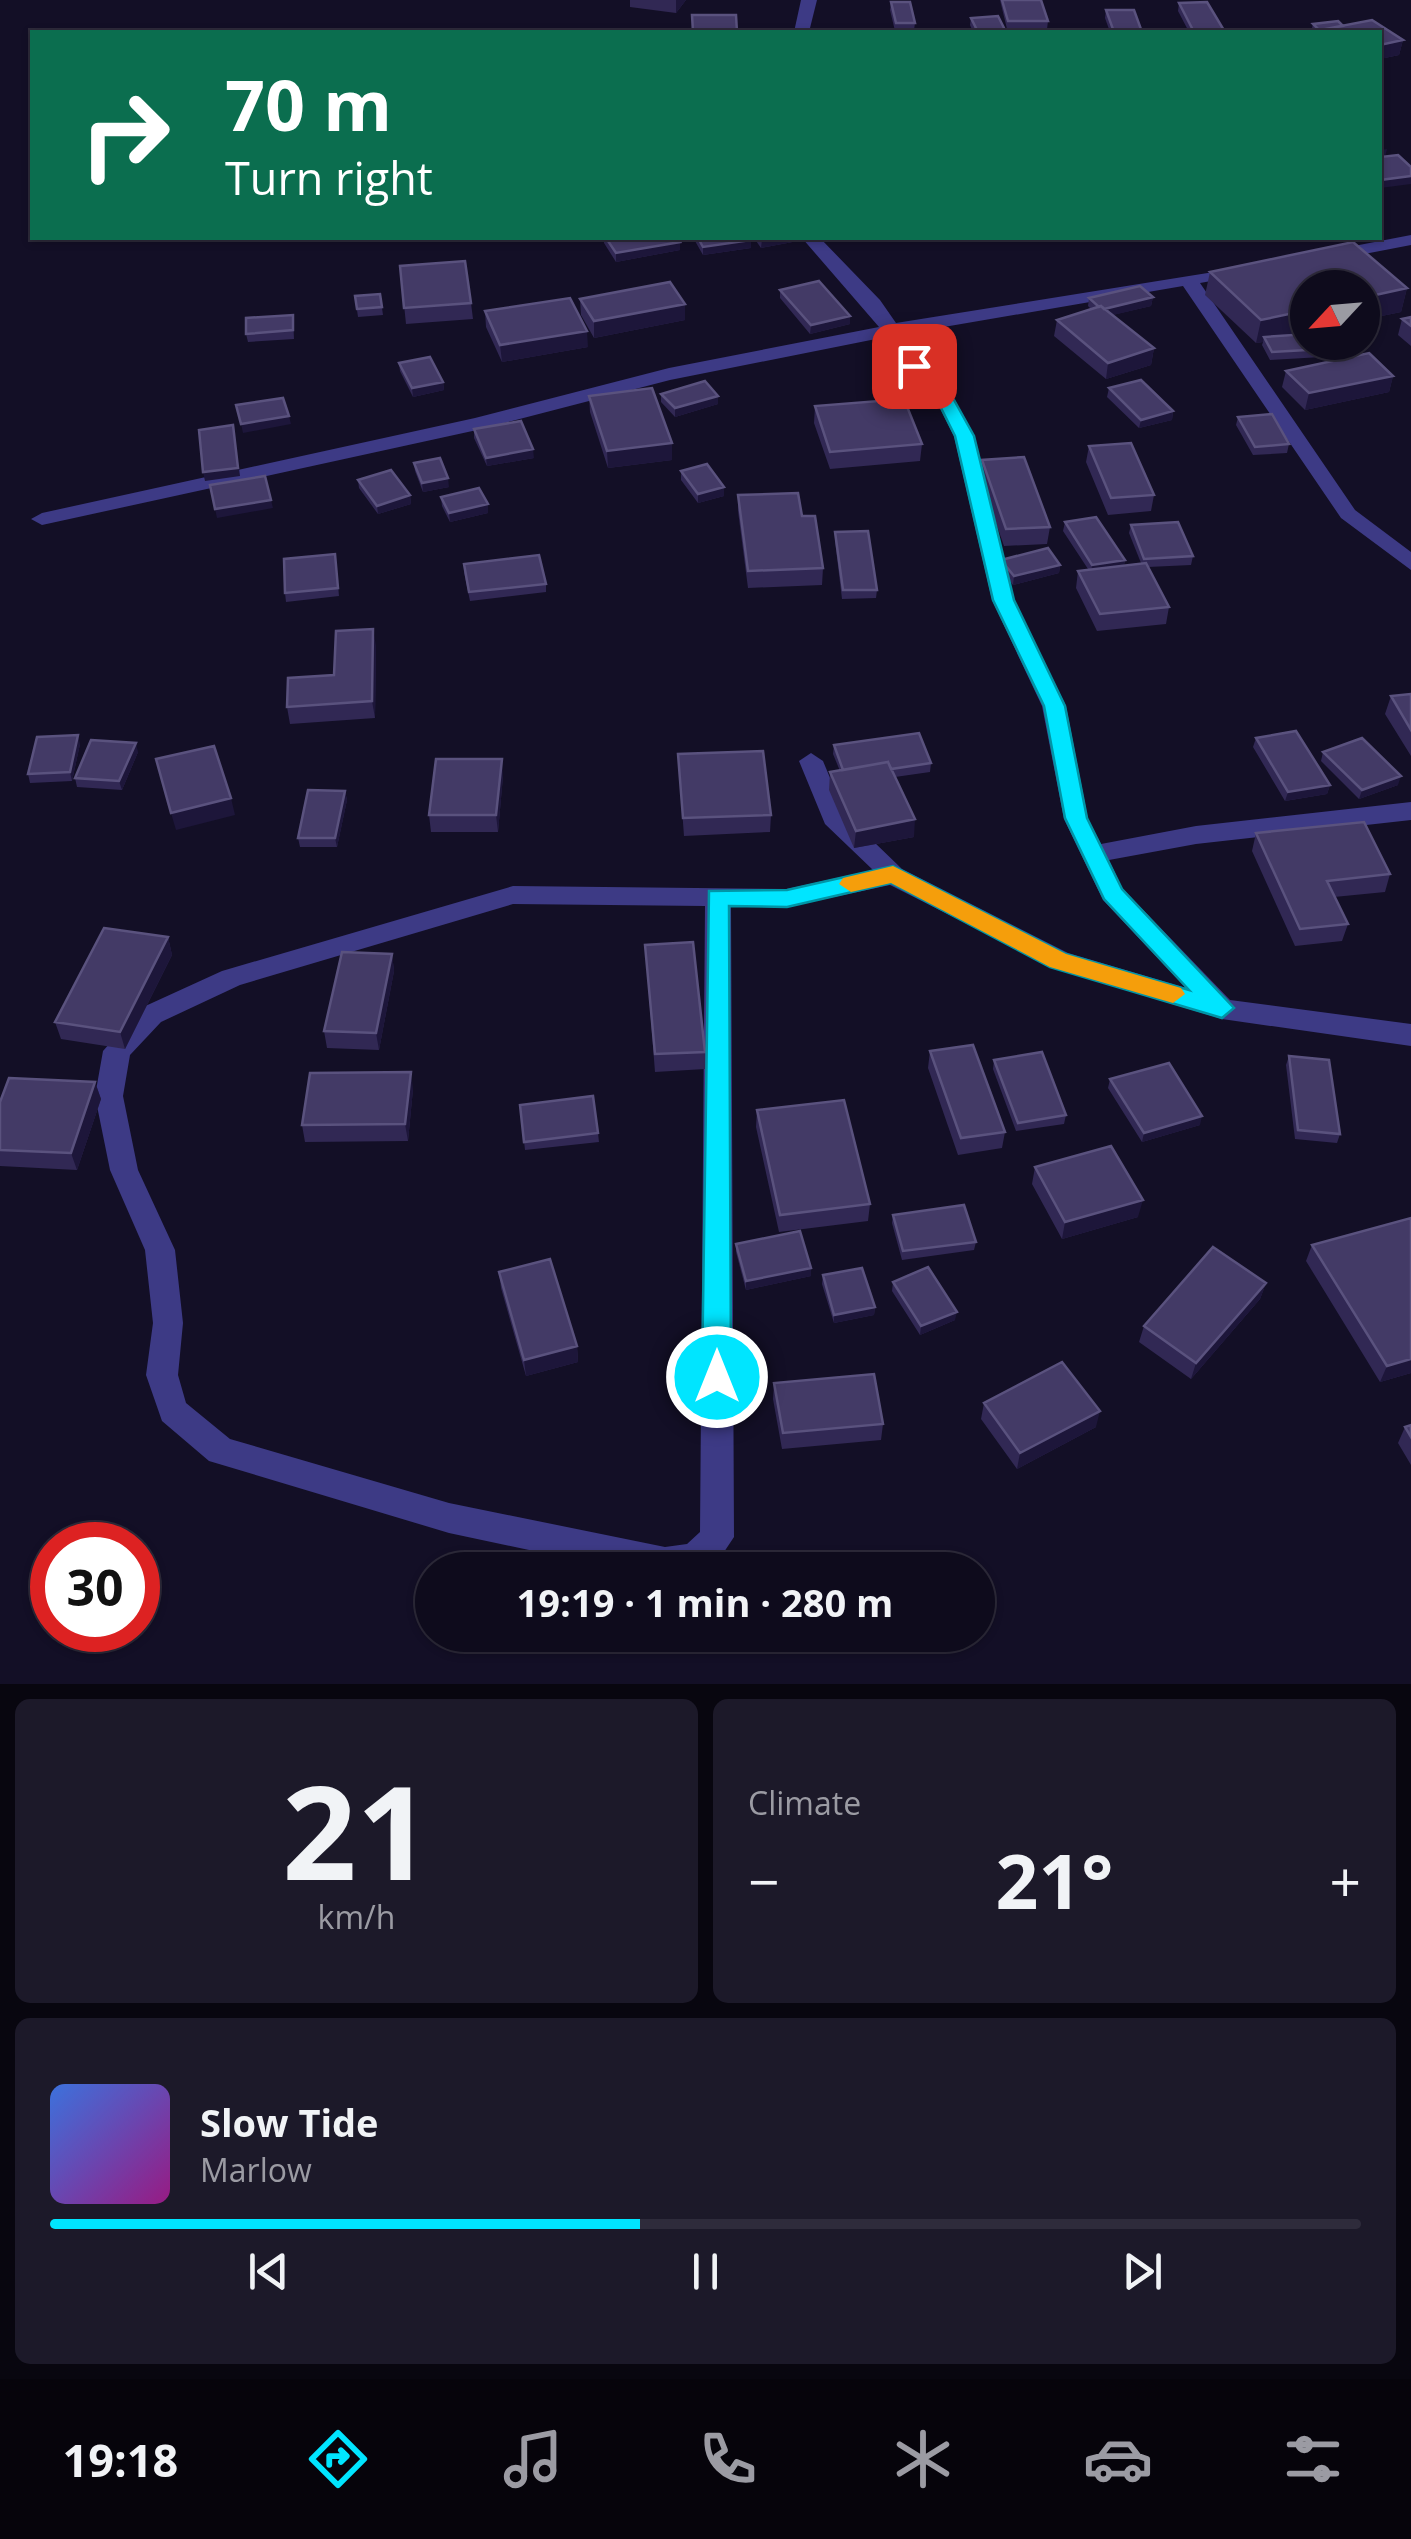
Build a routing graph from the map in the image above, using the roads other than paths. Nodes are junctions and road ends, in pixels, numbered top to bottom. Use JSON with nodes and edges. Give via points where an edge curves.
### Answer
{"nodes":[{"id":1,"x":808,"y":0,"type":"edge"},
{"id":2,"x":802,"y":30,"type":"edge"},
{"id":3,"x":813,"y":240,"type":"edge"},
{"id":4,"x":1411,"y":240,"type":"edge"},
{"id":5,"x":1302,"y":260,"type":"edge"},
{"id":6,"x":1264,"y":266,"type":"edge"},
{"id":7,"x":1188,"y":280,"type":"junction"},
{"id":8,"x":890,"y":330,"type":"junction"},
{"id":9,"x":42,"y":519,"type":"dead end"},
{"id":10,"x":1411,"y":562,"type":"edge"},
{"id":11,"x":811,"y":761,"type":"dead end"},
{"id":12,"x":1411,"y":811,"type":"edge"},
{"id":13,"x":1092,"y":854,"type":"junction"},
{"id":14,"x":893,"y":874,"type":"junction"},
{"id":15,"x":718,"y":897,"type":"junction"},
{"id":16,"x":1222,"y":1008,"type":"junction"},
{"id":17,"x":1411,"y":1035,"type":"edge"}],
"edges":[{"from":1,"to":2,"type":"street"},
{"from":3,"to":8,"type":"street"},
{"from":4,"to":5,"type":"street"},
{"from":6,"to":7,"type":"street"},
{"from":7,"to":8,"type":"street"},
{"from":7,"to":10,"type":"street","via":[[1348,514]]},
{"from":8,"to":9,"type":"street","via":[[669,374],[477,424]]},
{"from":8,"to":13,"type":"street","via":[[948,404],[964,436],[1004,600],[1054,706],[1076,818]]},
{"from":11,"to":14,"type":"street","via":[[834,818]]},
{"from":12,"to":13,"type":"street"},
{"from":13,"to":16,"type":"street","via":[[1112,894]]},
{"from":14,"to":15,"type":"street","via":[[787,898]]},
{"from":14,"to":16,"type":"street","via":[[1058,960]]},
{"from":15,"to":15,"type":"street","via":[[513,895],[231,978],[151,1015],[117,1050],[109,1096],[124,1170],[160,1250],[168,1322],[162,1375],[174,1411],[220,1451],[450,1518],[665,1562],[706,1552],[716,1536]]},
{"from":16,"to":17,"type":"street"}]}
